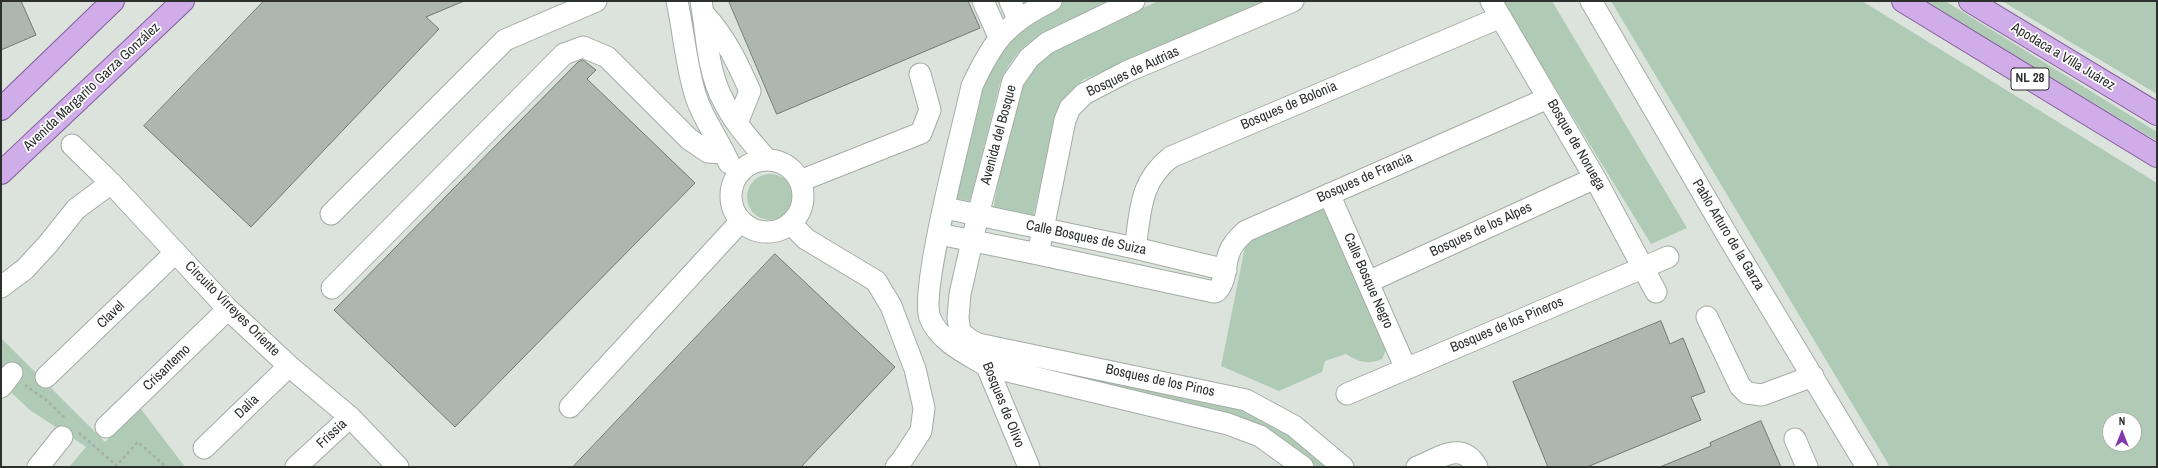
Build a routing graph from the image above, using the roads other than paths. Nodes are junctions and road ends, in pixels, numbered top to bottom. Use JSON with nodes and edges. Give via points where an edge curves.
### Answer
{"nodes":[{"id":1,"x":113,"y":1,"type":"edge"},
{"id":2,"x":183,"y":1,"type":"edge"},
{"id":3,"x":596,"y":1,"type":"edge"},
{"id":4,"x":677,"y":1,"type":"edge"},
{"id":5,"x":983,"y":1,"type":"edge"},
{"id":6,"x":1051,"y":1,"type":"edge"},
{"id":7,"x":1134,"y":1,"type":"edge"},
{"id":8,"x":1293,"y":1,"type":"edge"},
{"id":9,"x":1591,"y":1,"type":"edge"},
{"id":10,"x":1903,"y":1,"type":"edge"},
{"id":11,"x":1970,"y":1,"type":"edge"},
{"id":12,"x":702,"y":8,"type":"edge"},
{"id":13,"x":1496,"y":9,"type":"edge"},
{"id":14,"x":1014,"y":10,"type":"edge"},
{"id":15,"x":999,"y":37,"type":"junction"},
{"id":16,"x":920,"y":74,"type":"dead end"},
{"id":17,"x":1548,"y":98,"type":"junction"},
{"id":18,"x":1,"y":109,"type":"edge"},
{"id":19,"x":2157,"y":114,"type":"edge"},
{"id":20,"x":737,"y":123,"type":"junction"},
{"id":21,"x":72,"y":145,"type":"dead end"},
{"id":22,"x":724,"y":153,"type":"junction"},
{"id":23,"x":2157,"y":156,"type":"edge"},
{"id":24,"x":767,"y":160,"type":"junction"},
{"id":25,"x":1,"y":174,"type":"edge"},
{"id":26,"x":736,"y":178,"type":"junction"},
{"id":27,"x":1595,"y":178,"type":"junction"},
{"id":28,"x":800,"y":181,"type":"junction"},
{"id":29,"x":111,"y":183,"type":"junction"},
{"id":30,"x":1330,"y":194,"type":"junction"},
{"id":31,"x":945,"y":208,"type":"junction"},
{"id":32,"x":331,"y":214,"type":"dead end"},
{"id":33,"x":978,"y":215,"type":"junction"},
{"id":34,"x":741,"y":221,"type":"junction"},
{"id":35,"x":790,"y":224,"type":"junction"},
{"id":36,"x":1042,"y":228,"type":"junction"},
{"id":37,"x":939,"y":234,"type":"junction"},
{"id":38,"x":972,"y":241,"type":"junction"},
{"id":39,"x":1135,"y":248,"type":"junction"},
{"id":40,"x":175,"y":254,"type":"junction"},
{"id":41,"x":1038,"y":254,"type":"junction"},
{"id":42,"x":1668,"y":257,"type":"dead end"},
{"id":43,"x":1643,"y":267,"type":"junction"},
{"id":44,"x":1226,"y":270,"type":"junction"},
{"id":45,"x":1368,"y":282,"type":"junction"},
{"id":46,"x":1,"y":288,"type":"edge"},
{"id":47,"x":332,"y":288,"type":"dead end"},
{"id":48,"x":1217,"y":291,"type":"joint"},
{"id":49,"x":1656,"y":292,"type":"dead end"},
{"id":50,"x":228,"y":309,"type":"junction"},
{"id":51,"x":1707,"y":317,"type":"dead end"},
{"id":52,"x":960,"y":332,"type":"joint"},
{"id":53,"x":978,"y":344,"type":"junction"},
{"id":54,"x":289,"y":366,"type":"junction"},
{"id":55,"x":987,"y":366,"type":"junction"},
{"id":56,"x":1406,"y":369,"type":"junction"},
{"id":57,"x":1812,"y":376,"type":"junction"},
{"id":58,"x":46,"y":377,"type":"dead end"},
{"id":59,"x":1347,"y":394,"type":"dead end"},
{"id":60,"x":570,"y":408,"type":"dead end"},
{"id":61,"x":350,"y":417,"type":"junction"},
{"id":62,"x":106,"y":427,"type":"dead end"},
{"id":63,"x":69,"y":429,"type":"road end"},
{"id":64,"x":1795,"y":439,"type":"dead end"},
{"id":65,"x":204,"y":448,"type":"dead end"},
{"id":66,"x":38,"y":467,"type":"edge"},
{"id":67,"x":296,"y":467,"type":"edge"},
{"id":68,"x":398,"y":467,"type":"edge"},
{"id":69,"x":896,"y":467,"type":"edge"},
{"id":70,"x":1029,"y":467,"type":"edge"},
{"id":71,"x":1303,"y":467,"type":"edge"},
{"id":72,"x":1343,"y":467,"type":"edge"},
{"id":73,"x":1417,"y":467,"type":"edge"},
{"id":74,"x":1477,"y":467,"type":"edge"},
{"id":75,"x":1807,"y":467,"type":"edge"},
{"id":76,"x":1867,"y":467,"type":"edge"}],
"edges":[{"from":1,"to":18,"type":"main road"},
{"from":2,"to":25,"type":"main road","name":"Avenida Margarito Garza González"},
{"from":3,"to":32,"type":"street","via":[[505,40]]},
{"from":4,"to":22,"type":"street","via":[[685,53],[696,96],[703,115]]},
{"from":5,"to":15,"type":"street"},
{"from":6,"to":14,"type":"street"},
{"from":7,"to":33,"type":"street","name":"Avenida del Bosque","via":[[1047,42],[1021,68],[1013,81],[1005,106]]},
{"from":8,"to":36,"type":"street","name":"Bosques de Autrias","via":[[1126,72],[1084,94],[1070,108],[1065,120]]},
{"from":9,"to":57,"type":"street","name":"Pablo Arturo de la Garza"},
{"from":10,"to":23,"type":"main road","number":"NL 28"},
{"from":11,"to":19,"type":"main road","name":"Apodaca a Villa Juárez","number":"NL 28"},
{"from":12,"to":20,"type":"street","via":[[716,83],[722,99]]},
{"from":12,"to":20,"type":"street","via":[[729,46],[750,91]]},
{"from":13,"to":17,"type":"street","name":"Bosque de Noruega"},
{"from":13,"to":39,"type":"street","name":"Bosques de Bolonia","via":[[1170,157],[1149,179]]},
{"from":14,"to":15,"type":"street"},
{"from":15,"to":31,"type":"street","via":[[972,86]]},
{"from":16,"to":28,"type":"street","via":[[930,110],[921,133]]},
{"from":17,"to":27,"type":"street","name":"Bosque de Noruega"},
{"from":17,"to":30,"type":"street","name":"Bosques de Francia"},
{"from":20,"to":24,"type":"street"},
{"from":21,"to":29,"type":"street","name":"Circuito Virreyes Oriente"},
{"from":22,"to":26,"type":"street"},
{"from":22,"to":47,"type":"street","via":[[708,152],[689,139],[607,57],[583,47],[564,54]]},
{"from":24,"to":26,"type":"street","via":[[750,164]]},
{"from":24,"to":28,"type":"street","via":[[784,164]]},
{"from":26,"to":34,"type":"street","via":[[731,193],[732,204]]},
{"from":27,"to":43,"type":"street","name":"Bosque de Noruega"},
{"from":27,"to":45,"type":"street","name":"Bosques de los Alpes"},
{"from":28,"to":35,"type":"street","via":[[803,204],[799,214]]},
{"from":29,"to":40,"type":"street","name":"Circuito Virreyes Oriente"},
{"from":29,"to":46,"type":"street","via":[[76,209],[29,264]]},
{"from":30,"to":44,"type":"street","name":"Bosques de Francia","via":[[1246,231],[1235,241],[1228,253]]},
{"from":30,"to":45,"type":"street","name":"Calle Bosque Negro"},
{"from":31,"to":33,"type":"street","name":"Calle Bosques de Suiza"},
{"from":31,"to":37,"type":"street"},
{"from":33,"to":36,"type":"street","name":"Calle Bosques de Suiza"},
{"from":33,"to":38,"type":"street","name":"Avenida del Bosque"},
{"from":34,"to":35,"type":"street","via":[[751,229],[762,232],[777,231]]},
{"from":34,"to":60,"type":"street"},
{"from":35,"to":69,"type":"street","via":[[806,239],[876,280],[891,306],[915,368],[924,408],[921,431]]},
{"from":36,"to":39,"type":"street","name":"Calle Bosques de Suiza"},
{"from":36,"to":41,"type":"street","name":"Bosques de Autrias"},
{"from":37,"to":38,"type":"street","name":"Calle Bosques de Suiza"},
{"from":37,"to":55,"type":"street","name":"Bosques de los Pinos","via":[[928,311],[935,326],[953,345]]},
{"from":38,"to":41,"type":"street","name":"Calle Bosques de Suiza"},
{"from":38,"to":52,"type":"street","name":"Avenida del Bosque","via":[[960,294]]},
{"from":39,"to":44,"type":"street","name":"Calle Bosques de Suiza"},
{"from":40,"to":50,"type":"street","name":"Circuito Virreyes Oriente"},
{"from":40,"to":58,"type":"street","name":"Clavel"},
{"from":41,"to":48,"type":"street","name":"Calle Bosques de Suiza","via":[[1210,292]]},
{"from":42,"to":43,"type":"street","name":"Bosques de los Pineros"},
{"from":43,"to":49,"type":"street","name":"Bosque de Noruega"},
{"from":43,"to":56,"type":"street","name":"Bosques de los Pineros"},
{"from":44,"to":48,"type":"street","name":"Bosques de Francia"},
{"from":45,"to":56,"type":"street","name":"Calle Bosque Negro"},
{"from":50,"to":54,"type":"street","name":"Circuito Virreyes Oriente"},
{"from":50,"to":62,"type":"street","name":"Crisantemo"},
{"from":51,"to":57,"type":"street","via":[[1740,386],[1747,393],[1762,395]]},
{"from":52,"to":53,"type":"street","name":"Bosques de los Pinos"},
{"from":53,"to":55,"type":"street","name":"Bosques de Olivo"},
{"from":53,"to":72,"type":"street","name":"Bosques de los Pinos","via":[[1246,400],[1294,426]]},
{"from":54,"to":61,"type":"street","name":"Circuito Virreyes Oriente"},
{"from":54,"to":65,"type":"street","name":"Dalia"},
{"from":55,"to":70,"type":"street","name":"Bosques de Olivo"},
{"from":55,"to":71,"type":"street","name":"Bosques de los Pinos","via":[[1228,424],[1260,436]]},
{"from":56,"to":59,"type":"street","name":"Bosques de los Pineros"},
{"from":57,"to":76,"type":"street","name":"Pablo Arturo de la Garza"},
{"from":61,"to":67,"type":"street","name":"Frissia"},
{"from":61,"to":68,"type":"street","name":"Circuito Virreyes Oriente"},
{"from":63,"to":66,"type":"street"},
{"from":64,"to":75,"type":"street"},
{"from":73,"to":74,"type":"street","via":[[1454,452],[1464,452],[1472,458]]}]}
